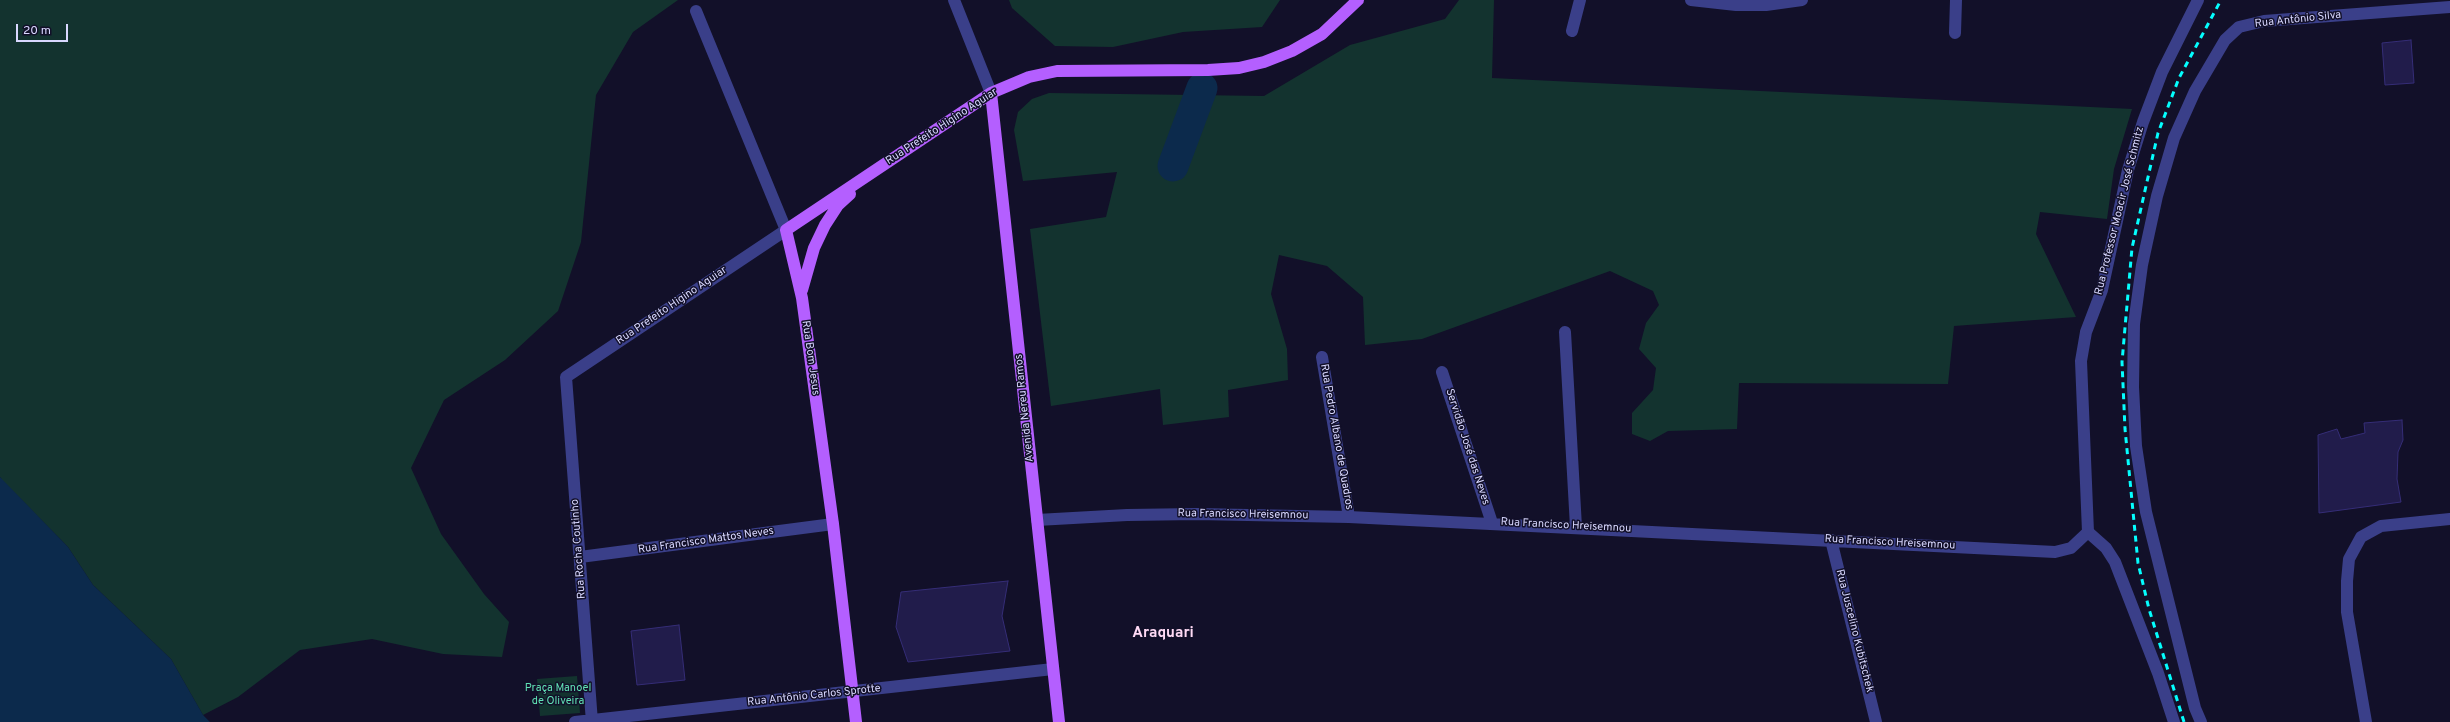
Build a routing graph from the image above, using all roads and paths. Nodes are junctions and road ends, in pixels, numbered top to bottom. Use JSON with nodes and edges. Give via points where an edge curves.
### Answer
{"nodes":[{"id":1,"x":954,"y":0,"type":"edge"},
{"id":2,"x":1358,"y":0,"type":"edge"},
{"id":3,"x":1580,"y":0,"type":"edge"},
{"id":4,"x":1691,"y":0,"type":"edge"},
{"id":5,"x":1802,"y":0,"type":"edge"},
{"id":6,"x":1956,"y":0,"type":"edge"},
{"id":7,"x":2198,"y":0,"type":"edge"},
{"id":8,"x":1766,"y":2,"type":"edge"},
{"id":9,"x":2450,"y":7,"type":"edge"},
{"id":10,"x":696,"y":11,"type":"dead end"},
{"id":11,"x":1572,"y":31,"type":"dead end"},
{"id":12,"x":1954,"y":33,"type":"dead end"},
{"id":13,"x":991,"y":93,"type":"junction"},
{"id":14,"x":872,"y":173,"type":"junction"},
{"id":15,"x":786,"y":230,"type":"junction"},
{"id":16,"x":801,"y":291,"type":"junction"},
{"id":17,"x":1565,"y":332,"type":"dead end"},
{"id":18,"x":1322,"y":356,"type":"dead end"},
{"id":19,"x":1442,"y":372,"type":"dead end"},
{"id":20,"x":566,"y":377,"type":"joint"},
{"id":21,"x":1349,"y":517,"type":"junction"},
{"id":22,"x":1037,"y":520,"type":"junction"},
{"id":23,"x":2450,"y":520,"type":"edge"},
{"id":24,"x":1492,"y":523,"type":"junction"},
{"id":25,"x":833,"y":524,"type":"junction"},
{"id":26,"x":1576,"y":527,"type":"junction"},
{"id":27,"x":2088,"y":532,"type":"junction"},
{"id":28,"x":1831,"y":540,"type":"junction"},
{"id":29,"x":580,"y":557,"type":"junction"},
{"id":30,"x":1054,"y":669,"type":"junction"},
{"id":31,"x":853,"y":691,"type":"junction"},
{"id":32,"x":592,"y":721,"type":"edge"},
{"id":33,"x":574,"y":722,"type":"edge"},
{"id":34,"x":856,"y":722,"type":"edge"},
{"id":35,"x":1059,"y":722,"type":"edge"},
{"id":36,"x":1876,"y":722,"type":"edge"},
{"id":37,"x":2174,"y":722,"type":"edge"},
{"id":38,"x":2201,"y":722,"type":"edge"},
{"id":39,"x":2366,"y":722,"type":"edge"}],
"edges":[{"from":1,"to":13,"type":"street"},
{"from":2,"to":13,"type":"main road","name":"Rua Prefeito Higino Aguiar","via":[[1322,34],[1292,51],[1264,62],[1239,68],[1208,70],[1057,71],[1029,77]]},
{"from":3,"to":11,"type":"street"},
{"from":4,"to":8,"type":"street","via":[[1736,5]]},
{"from":5,"to":8,"type":"street"},
{"from":6,"to":12,"type":"street"},
{"from":7,"to":27,"type":"street","name":"Rua Professor Moacir José Schmitz","via":[[2162,72],[2143,122],[2128,170],[2102,290],[2086,332],[2081,362]]},
{"from":9,"to":38,"type":"street","name":"Rua Antônio Silva","via":[[2264,21],[2239,28],[2225,40],[2195,91],[2174,138],[2157,196],[2142,265],[2134,324],[2133,387],[2136,446],[2146,512],[2195,708]]},
{"from":10,"to":15,"type":"street","name":"Rua Bom Jesus"},
{"from":13,"to":14,"type":"main road","name":"Rua Prefeito Higino Aguiar"},
{"from":13,"to":22,"type":"main road","name":"Avenida Nereu Ramos"},
{"from":14,"to":15,"type":"main road","name":"Rua Prefeito Higino Aguiar"},
{"from":14,"to":16,"type":"main road","via":[[838,204],[825,225],[814,248]]},
{"from":15,"to":16,"type":"main road","name":"Rua Bom Jesus"},
{"from":15,"to":20,"type":"street","name":"Rua Prefeito Higino Aguiar"},
{"from":16,"to":25,"type":"main road","name":"Rua Bom Jesus"},
{"from":17,"to":26,"type":"street"},
{"from":18,"to":21,"type":"street","name":"Rua Pedro Albano de Quadros"},
{"from":19,"to":24,"type":"street","name":"Servidão José das Neves"},
{"from":20,"to":29,"type":"street","name":"Rua Rocha Coutinho"},
{"from":21,"to":22,"type":"street","name":"Rua Francisco Hreisemnou","via":[[1197,514]]},
{"from":21,"to":24,"type":"street","name":"Rua Francisco Hreisemnou"},
{"from":22,"to":30,"type":"main road","name":"Avenida Nereu Ramos"},
{"from":23,"to":39,"type":"street","via":[[2381,526],[2361,537],[2349,560],[2346,581],[2348,612]]},
{"from":24,"to":26,"type":"street","name":"Rua Francisco Hreisemnou"},
{"from":25,"to":29,"type":"street","name":"Rua Francisco Mattos Neves"},
{"from":25,"to":31,"type":"main road","name":"Rua Bom Jesus"},
{"from":26,"to":28,"type":"street","name":"Rua Francisco Hreisemnou"},
{"from":27,"to":28,"type":"street","name":"Rua Francisco Hreisemnou","via":[[2071,548],[2055,552]]},
{"from":27,"to":37,"type":"street","via":[[2106,548],[2115,562]]},
{"from":28,"to":36,"type":"street","name":"Rua Juscelino Kubitschek"},
{"from":29,"to":32,"type":"street","name":"Rua Rocha Coutinho"},
{"from":30,"to":31,"type":"street","name":"Rua Antônio Carlos Sprotte"},
{"from":30,"to":35,"type":"main road","name":"Avenida Nereu Ramos"},
{"from":31,"to":32,"type":"street","name":"Rua Antônio Carlos Sprotte"},
{"from":31,"to":34,"type":"main road","name":"Rua Bom Jesus"},
{"from":32,"to":33,"type":"street","name":"Rua Antônio Carlos Sprotte"}]}
